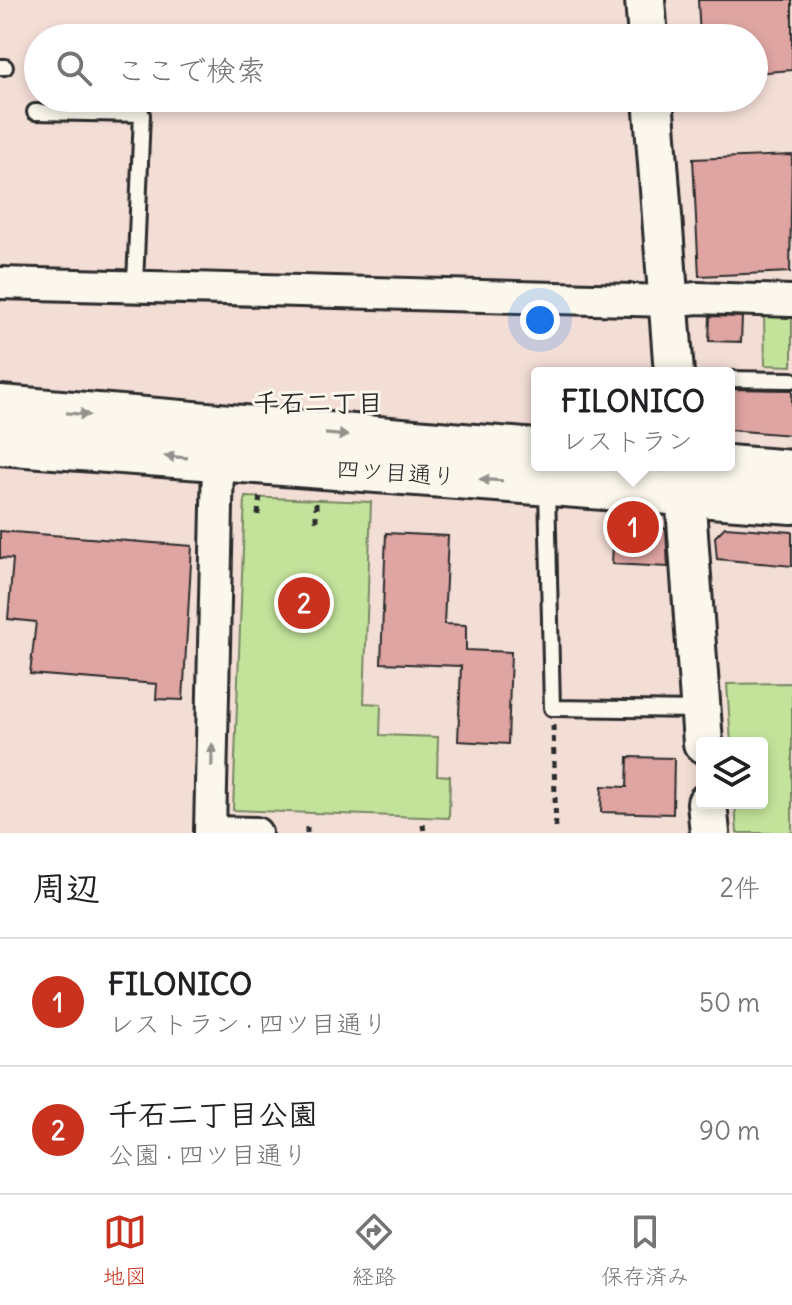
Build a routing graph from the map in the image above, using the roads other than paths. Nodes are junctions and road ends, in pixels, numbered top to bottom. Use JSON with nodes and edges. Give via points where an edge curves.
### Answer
{"nodes":[{"id":1,"x":645,"y":0,"type":"edge"},
{"id":2,"x":647,"y":24,"type":"edge"},
{"id":3,"x":35,"y":112,"type":"dead end"},
{"id":4,"x":654,"y":112,"type":"edge"},
{"id":5,"x":0,"y":283,"type":"edge"},
{"id":6,"x":135,"y":284,"type":"junction"},
{"id":7,"x":670,"y":301,"type":"junction"},
{"id":8,"x":792,"y":301,"type":"edge"},
{"id":9,"x":674,"y":367,"type":"edge"},
{"id":10,"x":735,"y":379,"type":"edge"},
{"id":11,"x":792,"y":380,"type":"edge"},
{"id":12,"x":0,"y":407,"type":"edge"},
{"id":13,"x":0,"y":443,"type":"edge"},
{"id":14,"x":218,"y":460,"type":"junction"},
{"id":15,"x":531,"y":467,"type":"edge"},
{"id":16,"x":531,"y":468,"type":"edge"},
{"id":17,"x":542,"y":471,"type":"edge"},
{"id":18,"x":605,"y":471,"type":"edge"},
{"id":19,"x":792,"y":472,"type":"edge"},
{"id":20,"x":690,"y":475,"type":"edge"},
{"id":21,"x":792,"y":502,"type":"edge"},
{"id":22,"x":702,"y":727,"type":"edge"},
{"id":23,"x":708,"y":809,"type":"edge"},
{"id":24,"x":210,"y":833,"type":"edge"},
{"id":25,"x":256,"y":833,"type":"edge"},
{"id":26,"x":710,"y":833,"type":"edge"}],
"edges":[{"from":1,"to":2,"type":"street"},
{"from":3,"to":6,"type":"lane","via":[[142,114]]},
{"from":4,"to":7,"type":"street"},
{"from":5,"to":6,"type":"street"},
{"from":6,"to":7,"type":"street"},
{"from":7,"to":8,"type":"street"},
{"from":7,"to":9,"type":"street"},
{"from":10,"to":11,"type":"lane"},
{"from":12,"to":15,"type":"main road","name":"四ツ目通り","one_way":true},
{"from":14,"to":13,"type":"main road","name":"四ツ目通り","one_way":true},
{"from":16,"to":14,"type":"main road","name":"四ツ目通り","one_way":true},
{"from":24,"to":14,"type":"street","one_way":true},
{"from":17,"to":22,"type":"lane","via":[[552,708]]},
{"from":18,"to":20,"type":"main road","name":"四ツ目通り"},
{"from":19,"to":20,"type":"main road","name":"四ツ目通り"},
{"from":20,"to":21,"type":"main road","name":"四ツ目通り"},
{"from":20,"to":22,"type":"street"},
{"from":23,"to":26,"type":"street"},
{"from":24,"to":25,"type":"street"}]}
